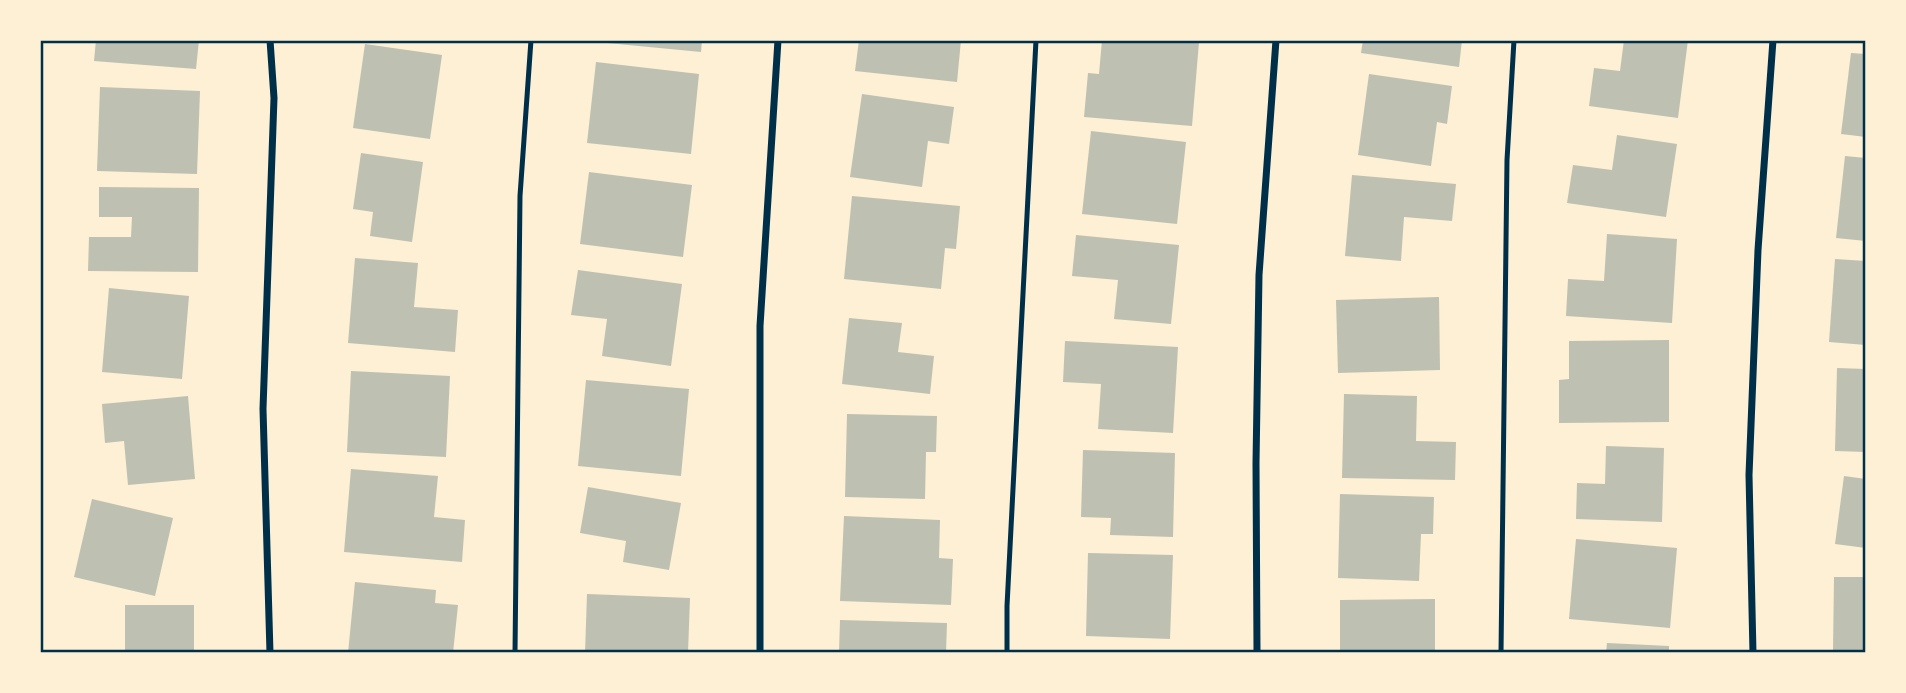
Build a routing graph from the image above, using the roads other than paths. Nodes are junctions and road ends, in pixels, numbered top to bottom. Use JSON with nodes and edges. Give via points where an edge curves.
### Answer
{"nodes":[{"id":1,"x":270,"y":40,"type":"edge"},
{"id":2,"x":531,"y":40,"type":"edge"},
{"id":3,"x":778,"y":40,"type":"edge"},
{"id":4,"x":1036,"y":40,"type":"edge"},
{"id":5,"x":1276,"y":40,"type":"edge"},
{"id":6,"x":1514,"y":40,"type":"edge"},
{"id":7,"x":1773,"y":40,"type":"edge"},
{"id":8,"x":270,"y":653,"type":"edge"},
{"id":9,"x":515,"y":653,"type":"edge"},
{"id":10,"x":760,"y":653,"type":"edge"},
{"id":11,"x":1007,"y":653,"type":"edge"},
{"id":12,"x":1257,"y":653,"type":"edge"},
{"id":13,"x":1501,"y":653,"type":"edge"},
{"id":14,"x":1754,"y":653,"type":"edge"}],
"edges":[{"from":1,"to":8,"type":"street","via":[[274,98],[263,409]]},
{"from":2,"to":9,"type":"lane","via":[[520,196]]},
{"from":3,"to":10,"type":"street","via":[[760,326]]},
{"from":4,"to":11,"type":"lane"},
{"from":5,"to":12,"type":"street","via":[[1259,275]]},
{"from":6,"to":13,"type":"lane","via":[[1507,160]]},
{"from":7,"to":14,"type":"street","via":[[1749,475]]}]}
